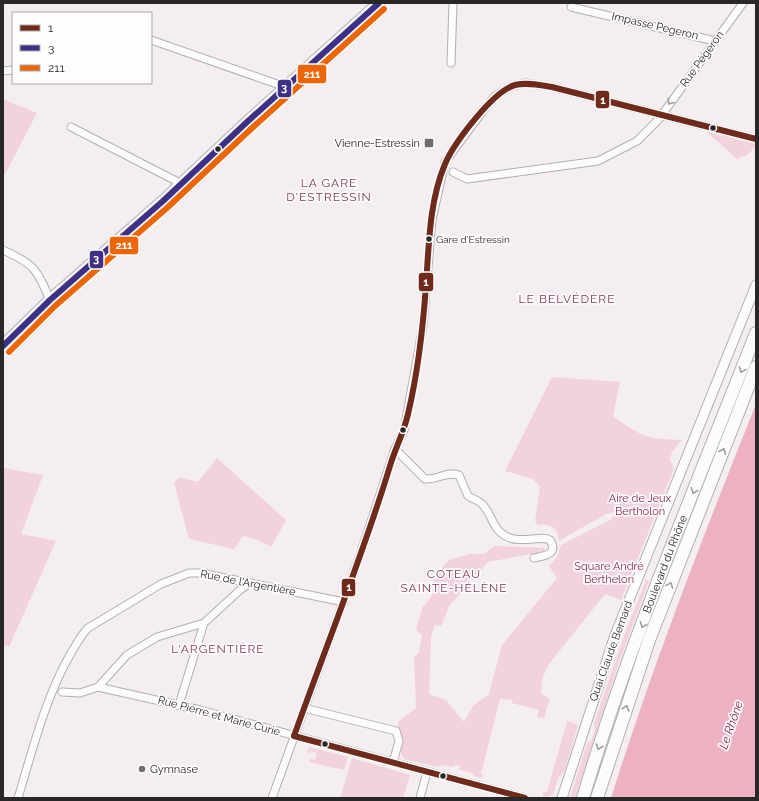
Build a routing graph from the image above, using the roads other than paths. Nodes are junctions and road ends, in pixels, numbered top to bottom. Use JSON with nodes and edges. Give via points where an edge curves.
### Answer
{"nodes":[{"id":1,"x":379,"y":3,"type":"edge"},
{"id":2,"x":453,"y":3,"type":"edge"},
{"id":3,"x":743,"y":3,"type":"edge"},
{"id":4,"x":571,"y":7,"type":"dead end"},
{"id":5,"x":152,"y":40,"type":"edge"},
{"id":6,"x":715,"y":41,"type":"junction"},
{"id":7,"x":451,"y":63,"type":"dead end"},
{"id":8,"x":284,"y":88,"type":"junction"},
{"id":9,"x":662,"y":115,"type":"junction"},
{"id":10,"x":71,"y":127,"type":"dead end"},
{"id":11,"x":756,"y":139,"type":"edge"},
{"id":12,"x":453,"y":172,"type":"dead end"},
{"id":13,"x":182,"y":184,"type":"junction"},
{"id":14,"x":3,"y":250,"type":"edge"},
{"id":15,"x":756,"y":285,"type":"edge"},
{"id":16,"x":50,"y":300,"type":"junction"},
{"id":17,"x":756,"y":333,"type":"edge"},
{"id":18,"x":3,"y":346,"type":"edge"},
{"id":19,"x":756,"y":367,"type":"edge"},
{"id":20,"x":395,"y":449,"type":"junction"},
{"id":21,"x":534,"y":558,"type":"dead end"},
{"id":22,"x":250,"y":583,"type":"junction"},
{"id":23,"x":344,"y":602,"type":"junction"},
{"id":24,"x":204,"y":623,"type":"junction"},
{"id":25,"x":98,"y":686,"type":"junction"},
{"id":26,"x":62,"y":692,"type":"dead end"},
{"id":27,"x":180,"y":705,"type":"junction"},
{"id":28,"x":304,"y":708,"type":"junction"},
{"id":29,"x":294,"y":736,"type":"junction"},
{"id":30,"x":393,"y":762,"type":"junction"},
{"id":31,"x":427,"y":772,"type":"junction"},
{"id":32,"x":18,"y":798,"type":"edge"},
{"id":33,"x":272,"y":798,"type":"edge"},
{"id":34,"x":420,"y":798,"type":"edge"},
{"id":35,"x":525,"y":798,"type":"edge"},
{"id":36,"x":562,"y":798,"type":"edge"},
{"id":37,"x":583,"y":798,"type":"edge"},
{"id":38,"x":597,"y":798,"type":"edge"}],
"edges":[{"from":1,"to":8,"type":"main road"},
{"from":2,"to":7,"type":"street"},
{"from":3,"to":6,"type":"street","name":"Rue Pégeron"},
{"from":4,"to":6,"type":"street","name":"Impasse Pegeron"},
{"from":5,"to":8,"type":"street"},
{"from":6,"to":9,"type":"street","name":"Rue Pégeron","one_way":true},
{"from":8,"to":13,"type":"main road"},
{"from":9,"to":11,"type":"street"},
{"from":9,"to":12,"type":"street","name":"Rue Pégeron","via":[[637,141],[598,161],[466,179]]},
{"from":9,"to":20,"type":"street","via":[[534,84],[512,86],[495,96],[445,162],[432,220],[423,326],[408,413],[404,430]]},
{"from":10,"to":13,"type":"street"},
{"from":13,"to":16,"type":"main road"},
{"from":14,"to":16,"type":"street","via":[[32,266]]},
{"from":15,"to":36,"type":"main road","name":"Quai Claude Bernard","via":[[615,635]]},
{"from":16,"to":18,"type":"main road"},
{"from":17,"to":37,"type":"highway","name":"Boulevard du Rhône","one_way":true,"via":[[632,653]]},
{"from":38,"to":19,"type":"highway","name":"Boulevard du Rhône","one_way":true,"via":[[649,640]]},
{"from":20,"to":21,"type":"street","via":[[425,479],[434,479],[446,474],[459,475],[468,496],[481,502],[493,525],[504,534],[522,541],[541,538],[550,540],[552,553]]},
{"from":20,"to":23,"type":"street"},
{"from":22,"to":23,"type":"street","name":"Rue de l'Argentière"},
{"from":22,"to":24,"type":"street"},
{"from":22,"to":32,"type":"street","name":"Rue de l'Argentière","via":[[201,572],[188,573],[161,584],[88,628],[65,664],[54,690]]},
{"from":23,"to":28,"type":"street"},
{"from":24,"to":25,"type":"street","via":[[157,636],[142,644],[127,655]]},
{"from":24,"to":27,"type":"street"},
{"from":25,"to":26,"type":"street","via":[[80,694]]},
{"from":25,"to":27,"type":"street","name":"Rue Pierre et Marie Curie"},
{"from":27,"to":29,"type":"street","name":"Rue Pierre et Marie Curie"},
{"from":28,"to":29,"type":"street"},
{"from":28,"to":30,"type":"street","via":[[396,731],[399,740]]},
{"from":29,"to":30,"type":"street","name":"Rue Pierre et Marie Curie"},
{"from":29,"to":33,"type":"street"},
{"from":30,"to":31,"type":"street","name":"Rue Pierre et Marie Curie"},
{"from":31,"to":34,"type":"street"},
{"from":31,"to":35,"type":"street","name":"Rue Pierre et Marie Curie"}]}
